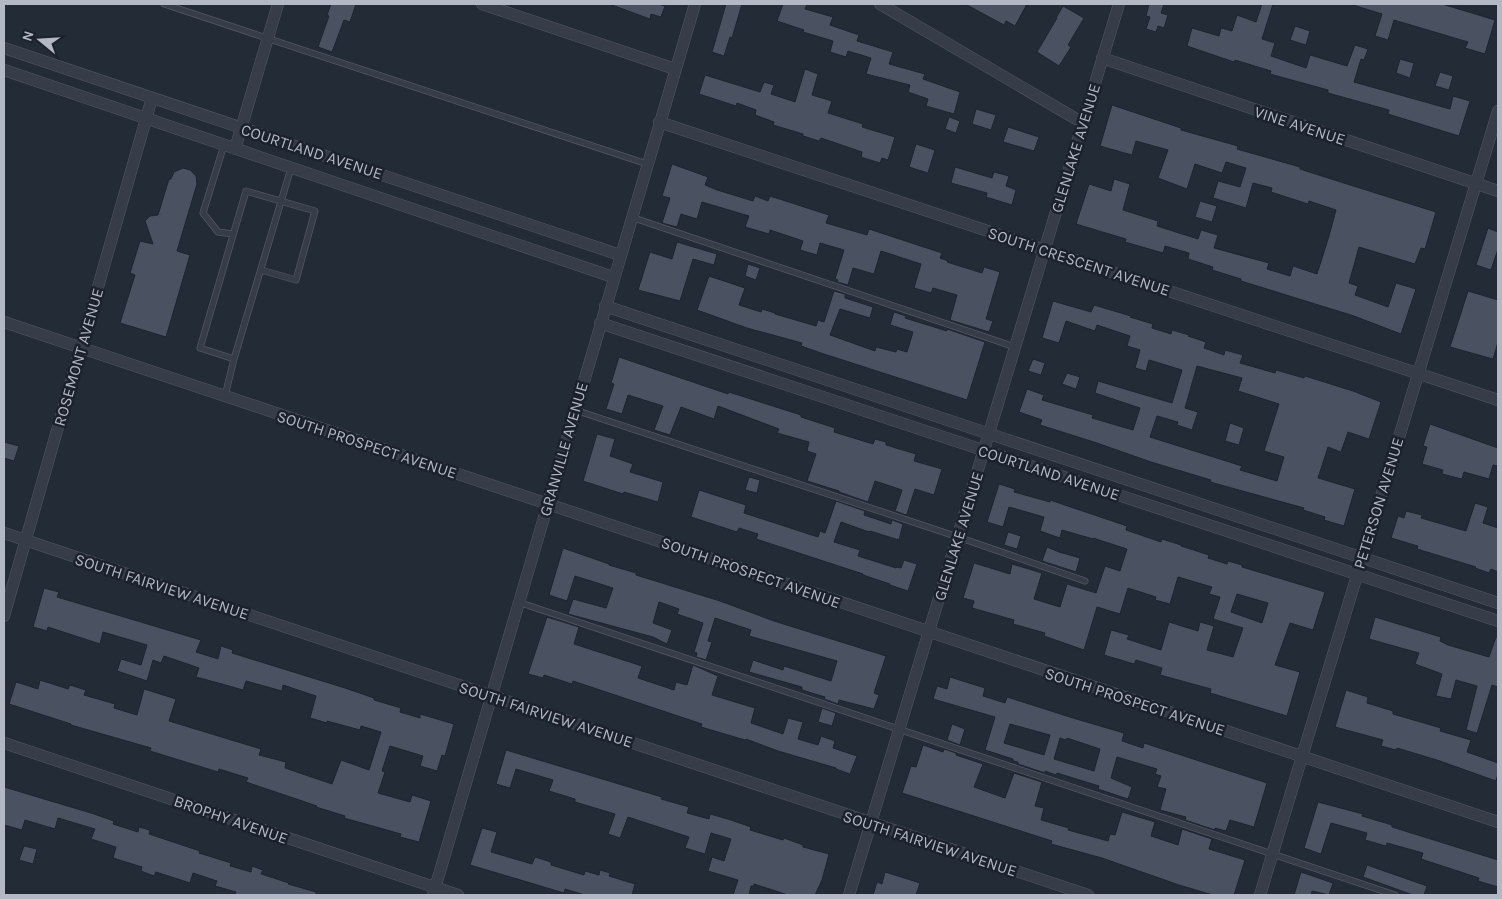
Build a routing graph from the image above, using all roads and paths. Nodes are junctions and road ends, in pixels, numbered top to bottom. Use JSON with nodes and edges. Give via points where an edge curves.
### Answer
{"nodes":[{"id":1,"x":164,"y":4,"type":"edge"},
{"id":2,"x":278,"y":4,"type":"edge"},
{"id":3,"x":482,"y":4,"type":"edge"},
{"id":4,"x":695,"y":4,"type":"edge"},
{"id":5,"x":880,"y":4,"type":"edge"},
{"id":6,"x":1119,"y":4,"type":"edge"},
{"id":7,"x":268,"y":39,"type":"junction"},
{"id":8,"x":4,"y":48,"type":"edge"},
{"id":9,"x":1102,"y":58,"type":"junction"},
{"id":10,"x":676,"y":68,"type":"junction"},
{"id":11,"x":4,"y":70,"type":"edge"},
{"id":12,"x":152,"y":98,"type":"junction"},
{"id":13,"x":1498,"y":111,"type":"edge"},
{"id":14,"x":146,"y":119,"type":"junction"},
{"id":15,"x":659,"y":122,"type":"junction"},
{"id":16,"x":1083,"y":123,"type":"junction"},
{"id":17,"x":241,"y":128,"type":"junction"},
{"id":18,"x":229,"y":147,"type":"junction"},
{"id":19,"x":647,"y":164,"type":"junction"},
{"id":20,"x":290,"y":168,"type":"junction"},
{"id":21,"x":1476,"y":183,"type":"junction"},
{"id":22,"x":1498,"y":191,"type":"edge"},
{"id":23,"x":281,"y":201,"type":"junction"},
{"id":24,"x":631,"y":218,"type":"junction"},
{"id":25,"x":233,"y":234,"type":"junction"},
{"id":26,"x":1045,"y":250,"type":"junction"},
{"id":27,"x":620,"y":254,"type":"junction"},
{"id":28,"x":261,"y":270,"type":"junction"},
{"id":29,"x":613,"y":277,"type":"junction"},
{"id":30,"x":605,"y":306,"type":"junction"},
{"id":31,"x":4,"y":322,"type":"edge"},
{"id":32,"x":600,"y":322,"type":"junction"},
{"id":33,"x":1015,"y":347,"type":"junction"},
{"id":34,"x":81,"y":348,"type":"junction"},
{"id":35,"x":234,"y":359,"type":"junction"},
{"id":36,"x":1418,"y":373,"type":"junction"},
{"id":37,"x":224,"y":396,"type":"junction"},
{"id":38,"x":1498,"y":400,"type":"edge"},
{"id":39,"x":575,"y":410,"type":"junction"},
{"id":40,"x":989,"y":433,"type":"junction"},
{"id":41,"x":984,"y":450,"type":"junction"},
{"id":42,"x":547,"y":504,"type":"junction"},
{"id":43,"x":4,"y":533,"type":"edge"},
{"id":44,"x":958,"y":537,"type":"junction"},
{"id":45,"x":26,"y":540,"type":"junction"},
{"id":46,"x":1362,"y":557,"type":"junction"},
{"id":47,"x":1357,"y":574,"type":"junction"},
{"id":48,"x":1086,"y":581,"type":"dead end"},
{"id":49,"x":518,"y":602,"type":"junction"},
{"id":50,"x":1498,"y":602,"type":"edge"},
{"id":51,"x":4,"y":616,"type":"edge"},
{"id":52,"x":1498,"y":621,"type":"edge"},
{"id":53,"x":929,"y":632,"type":"junction"},
{"id":54,"x":491,"y":696,"type":"junction"},
{"id":55,"x":900,"y":729,"type":"junction"},
{"id":56,"x":4,"y":742,"type":"edge"},
{"id":57,"x":1302,"y":756,"type":"junction"},
{"id":58,"x":1498,"y":822,"type":"edge"},
{"id":59,"x":871,"y":823,"type":"junction"},
{"id":60,"x":1273,"y":853,"type":"junction"},
{"id":61,"x":434,"y":891,"type":"edge"},
{"id":62,"x":458,"y":895,"type":"edge"},
{"id":63,"x":849,"y":895,"type":"edge"},
{"id":64,"x":1088,"y":895,"type":"edge"},
{"id":65,"x":1260,"y":895,"type":"edge"},
{"id":66,"x":1395,"y":895,"type":"edge"}],
"edges":[{"from":1,"to":7,"type":"lane"},
{"from":2,"to":7,"type":"street"},
{"from":3,"to":10,"type":"street"},
{"from":4,"to":10,"type":"street","name":"GRANVILLE AVENUE"},
{"from":5,"to":16,"type":"street"},
{"from":6,"to":9,"type":"street","name":"GLENLAKE AVENUE"},
{"from":7,"to":17,"type":"street"},
{"from":7,"to":19,"type":"lane"},
{"from":8,"to":12,"type":"street","name":"COURTLAND AVENUE"},
{"from":9,"to":16,"type":"street","name":"GLENLAKE AVENUE"},
{"from":9,"to":21,"type":"street","name":"VINE AVENUE"},
{"from":10,"to":15,"type":"street","name":"GRANVILLE AVENUE"},
{"from":11,"to":14,"type":"street","name":"COURTLAND AVENUE"},
{"from":12,"to":14,"type":"street","name":"ROSEMONT AVENUE"},
{"from":12,"to":17,"type":"street","name":"COURTLAND AVENUE"},
{"from":13,"to":21,"type":"street","name":"PETERSON AVENUE"},
{"from":14,"to":18,"type":"street","name":"COURTLAND AVENUE"},
{"from":14,"to":34,"type":"street","name":"ROSEMONT AVENUE"},
{"from":15,"to":19,"type":"street","name":"GRANVILLE AVENUE"},
{"from":15,"to":26,"type":"street","name":"SOUTH CRESCENT AVENUE"},
{"from":16,"to":26,"type":"street","name":"GLENLAKE AVENUE"},
{"from":17,"to":18,"type":"street"},
{"from":17,"to":27,"type":"street","name":"COURTLAND AVENUE"},
{"from":18,"to":20,"type":"street","name":"COURTLAND AVENUE"},
{"from":18,"to":25,"type":"lane","via":[[203,213],[218,232]]},
{"from":19,"to":24,"type":"street","name":"GRANVILLE AVENUE"},
{"from":20,"to":23,"type":"lane"},
{"from":20,"to":29,"type":"street","name":"COURTLAND AVENUE"},
{"from":21,"to":22,"type":"street","name":"VINE AVENUE"},
{"from":21,"to":36,"type":"street","name":"PETERSON AVENUE"},
{"from":23,"to":25,"type":"lane","via":[[246,190]]},
{"from":23,"to":28,"type":"lane"},
{"from":23,"to":28,"type":"lane","via":[[316,211],[296,280]]},
{"from":24,"to":27,"type":"street","name":"GRANVILLE AVENUE"},
{"from":24,"to":33,"type":"lane"},
{"from":25,"to":35,"type":"lane","via":[[200,348]]},
{"from":26,"to":33,"type":"street","name":"GLENLAKE AVENUE"},
{"from":26,"to":36,"type":"street","name":"SOUTH CRESCENT AVENUE"},
{"from":27,"to":29,"type":"street","name":"GRANVILLE AVENUE"},
{"from":28,"to":35,"type":"lane"},
{"from":29,"to":30,"type":"street","name":"GRANVILLE AVENUE"},
{"from":30,"to":32,"type":"street","name":"GRANVILLE AVENUE"},
{"from":30,"to":40,"type":"street","name":"COURTLAND AVENUE"},
{"from":31,"to":34,"type":"street","name":"SOUTH PROSPECT AVENUE"},
{"from":32,"to":39,"type":"street","name":"GRANVILLE AVENUE"},
{"from":32,"to":41,"type":"street","name":"COURTLAND AVENUE"},
{"from":33,"to":40,"type":"street","name":"GLENLAKE AVENUE"},
{"from":34,"to":37,"type":"street","name":"SOUTH PROSPECT AVENUE"},
{"from":34,"to":45,"type":"street","name":"ROSEMONT AVENUE"},
{"from":35,"to":37,"type":"lane"},
{"from":36,"to":38,"type":"street","name":"SOUTH CRESCENT AVENUE"},
{"from":36,"to":46,"type":"street","name":"PETERSON AVENUE"},
{"from":37,"to":42,"type":"street","name":"SOUTH PROSPECT AVENUE"},
{"from":39,"to":42,"type":"street","name":"GRANVILLE AVENUE"},
{"from":39,"to":44,"type":"lane"},
{"from":40,"to":41,"type":"street","name":"GLENLAKE AVENUE"},
{"from":40,"to":46,"type":"street","name":"COURTLAND AVENUE"},
{"from":41,"to":44,"type":"street","name":"GLENLAKE AVENUE"},
{"from":41,"to":47,"type":"street","name":"COURTLAND AVENUE"},
{"from":42,"to":49,"type":"street","name":"GRANVILLE AVENUE"},
{"from":42,"to":53,"type":"street","name":"SOUTH PROSPECT AVENUE"},
{"from":43,"to":45,"type":"street","name":"SOUTH FAIRVIEW AVENUE"},
{"from":44,"to":48,"type":"lane"},
{"from":44,"to":53,"type":"street","name":"GLENLAKE AVENUE"},
{"from":45,"to":51,"type":"street","name":"ROSEMONT AVENUE"},
{"from":45,"to":54,"type":"street","name":"SOUTH FAIRVIEW AVENUE"},
{"from":46,"to":47,"type":"street","name":"PETERSON AVENUE"},
{"from":46,"to":50,"type":"street","name":"COURTLAND AVENUE"},
{"from":47,"to":52,"type":"street","name":"COURTLAND AVENUE"},
{"from":47,"to":57,"type":"street","name":"PETERSON AVENUE"},
{"from":49,"to":54,"type":"street","name":"GRANVILLE AVENUE"},
{"from":49,"to":55,"type":"lane"},
{"from":53,"to":55,"type":"street","name":"GLENLAKE AVENUE"},
{"from":53,"to":57,"type":"street","name":"SOUTH PROSPECT AVENUE"},
{"from":54,"to":59,"type":"street","name":"SOUTH FAIRVIEW AVENUE"},
{"from":54,"to":61,"type":"street","name":"GRANVILLE AVENUE"},
{"from":55,"to":59,"type":"street","name":"GLENLAKE AVENUE"},
{"from":55,"to":60,"type":"lane"},
{"from":56,"to":61,"type":"street","name":"BROPHY AVENUE"},
{"from":57,"to":58,"type":"street","name":"SOUTH PROSPECT AVENUE"},
{"from":57,"to":60,"type":"street","name":"PETERSON AVENUE"},
{"from":59,"to":63,"type":"street","name":"GLENLAKE AVENUE"},
{"from":59,"to":64,"type":"street","name":"SOUTH FAIRVIEW AVENUE"},
{"from":60,"to":65,"type":"street","name":"PETERSON AVENUE"},
{"from":60,"to":66,"type":"lane"},
{"from":61,"to":62,"type":"street","name":"BROPHY AVENUE"}]}
